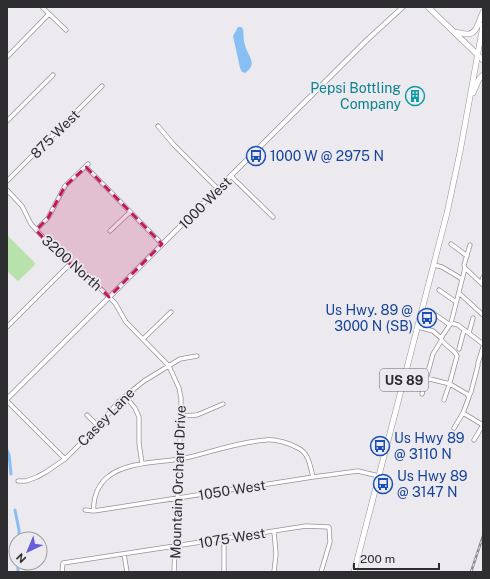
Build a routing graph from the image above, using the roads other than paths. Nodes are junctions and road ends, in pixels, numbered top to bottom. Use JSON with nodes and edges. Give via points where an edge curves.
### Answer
{"nodes":[{"id":1,"x":42,"y":7,"type":"edge"},
{"id":2,"x":403,"y":7,"type":"edge"},
{"id":3,"x":428,"y":7,"type":"edge"},
{"id":4,"x":483,"y":12,"type":"edge"},
{"id":5,"x":49,"y":14,"type":"junction"},
{"id":6,"x":483,"y":25,"type":"edge"},
{"id":7,"x":66,"y":30,"type":"dead end"},
{"id":8,"x":454,"y":32,"type":"junction"},
{"id":9,"x":477,"y":55,"type":"junction"},
{"id":10,"x":7,"y":57,"type":"edge"},
{"id":11,"x":483,"y":60,"type":"edge"},
{"id":12,"x":53,"y":75,"type":"dead end"},
{"id":13,"x":483,"y":75,"type":"edge"},
{"id":14,"x":102,"y":86,"type":"dead end"},
{"id":15,"x":470,"y":99,"type":"junction"},
{"id":16,"x":7,"y":121,"type":"edge"},
{"id":17,"x":158,"y":126,"type":"dead end"},
{"id":18,"x":231,"y":176,"type":"junction"},
{"id":19,"x":7,"y":182,"type":"edge"},
{"id":20,"x":218,"y":189,"type":"junction"},
{"id":21,"x":7,"y":190,"type":"edge"},
{"id":22,"x":130,"y":212,"type":"junction"},
{"id":23,"x":273,"y":217,"type":"dead end"},
{"id":24,"x":36,"y":230,"type":"junction"},
{"id":25,"x":110,"y":231,"type":"dead end"},
{"id":26,"x":162,"y":244,"type":"junction"},
{"id":27,"x":451,"y":244,"type":"dead end"},
{"id":28,"x":470,"y":246,"type":"dead end"},
{"id":29,"x":467,"y":256,"type":"junction"},
{"id":30,"x":70,"y":264,"type":"junction"},
{"id":31,"x":434,"y":265,"type":"junction"},
{"id":32,"x":465,"y":268,"type":"junction"},
{"id":33,"x":483,"y":277,"type":"edge"},
{"id":34,"x":462,"y":279,"type":"junction"},
{"id":35,"x":482,"y":284,"type":"edge"},
{"id":36,"x":439,"y":290,"type":"dead end"},
{"id":37,"x":459,"y":293,"type":"junction"},
{"id":38,"x":109,"y":297,"type":"junction"},
{"id":39,"x":456,"y":302,"type":"junction"},
{"id":40,"x":171,"y":312,"type":"dead end"},
{"id":41,"x":433,"y":313,"type":"dead end"},
{"id":42,"x":483,"y":315,"type":"edge"},
{"id":43,"x":473,"y":318,"type":"dead end"},
{"id":44,"x":451,"y":324,"type":"junction"},
{"id":45,"x":418,"y":327,"type":"junction"},
{"id":46,"x":7,"y":328,"type":"edge"},
{"id":47,"x":464,"y":330,"type":"junction"},
{"id":48,"x":469,"y":333,"type":"junction"},
{"id":49,"x":143,"y":339,"type":"junction"},
{"id":50,"x":441,"y":339,"type":"junction"},
{"id":51,"x":483,"y":345,"type":"edge"},
{"id":52,"x":459,"y":349,"type":"dead end"},
{"id":53,"x":197,"y":356,"type":"dead end"},
{"id":54,"x":169,"y":366,"type":"junction"},
{"id":55,"x":426,"y":378,"type":"junction"},
{"id":56,"x":450,"y":384,"type":"junction"},
{"id":57,"x":422,"y":394,"type":"dead end"},
{"id":58,"x":125,"y":396,"type":"junction"},
{"id":59,"x":469,"y":396,"type":"junction"},
{"id":60,"x":7,"y":400,"type":"edge"},
{"id":61,"x":444,"y":400,"type":"dead end"},
{"id":62,"x":223,"y":404,"type":"dead end"},
{"id":63,"x":463,"y":413,"type":"junction"},
{"id":64,"x":87,"y":415,"type":"dead end"},
{"id":65,"x":181,"y":416,"type":"junction"},
{"id":66,"x":483,"y":425,"type":"edge"},
{"id":67,"x":98,"y":426,"type":"junction"},
{"id":68,"x":454,"y":428,"type":"dead end"},
{"id":69,"x":474,"y":440,"type":"dead end"},
{"id":70,"x":65,"y":459,"type":"junction"},
{"id":71,"x":179,"y":459,"type":"junction"},
{"id":72,"x":142,"y":464,"type":"junction"},
{"id":73,"x":379,"y":476,"type":"junction"},
{"id":74,"x":313,"y":477,"type":"junction"},
{"id":75,"x":18,"y":481,"type":"dead end"},
{"id":76,"x":177,"y":498,"type":"junction"},
{"id":77,"x":85,"y":510,"type":"dead end"},
{"id":78,"x":94,"y":511,"type":"junction"},
{"id":79,"x":274,"y":531,"type":"junction"},
{"id":80,"x":224,"y":539,"type":"junction"},
{"id":81,"x":175,"y":546,"type":"junction"},
{"id":82,"x":124,"y":554,"type":"junction"},
{"id":83,"x":62,"y":572,"type":"edge"},
{"id":84,"x":127,"y":572,"type":"edge"},
{"id":85,"x":174,"y":572,"type":"edge"},
{"id":86,"x":224,"y":572,"type":"edge"},
{"id":87,"x":274,"y":572,"type":"edge"},
{"id":88,"x":321,"y":572,"type":"edge"},
{"id":89,"x":354,"y":572,"type":"edge"}],
"edges":[{"from":1,"to":5,"type":"street"},
{"from":2,"to":18,"type":"street","name":"1000 West"},
{"from":3,"to":8,"type":"main road"},
{"from":4,"to":8,"type":"main road","via":[[477,28],[472,33]]},
{"from":5,"to":7,"type":"street"},
{"from":5,"to":10,"type":"street"},
{"from":6,"to":9,"type":"main road","number":"US 89"},
{"from":8,"to":9,"type":"main road"},
{"from":9,"to":11,"type":"main road"},
{"from":9,"to":15,"type":"main road","number":"US 89"},
{"from":12,"to":16,"type":"street"},
{"from":13,"to":15,"type":"main road"},
{"from":14,"to":19,"type":"street","name":"875 West"},
{"from":15,"to":31,"type":"main road","number":"US 89","via":[[453,188]]},
{"from":17,"to":20,"type":"street"},
{"from":18,"to":20,"type":"street","name":"1000 West"},
{"from":18,"to":23,"type":"street"},
{"from":20,"to":26,"type":"street","name":"1000 West"},
{"from":21,"to":24,"type":"street","name":"3200 North","via":[[19,202]]},
{"from":22,"to":24,"type":"street","via":[[87,165],[65,186],[48,218]]},
{"from":22,"to":25,"type":"street"},
{"from":22,"to":26,"type":"street"},
{"from":24,"to":30,"type":"street","name":"3200 North"},
{"from":26,"to":38,"type":"street","name":"1000 West"},
{"from":27,"to":29,"type":"street"},
{"from":28,"to":29,"type":"street"},
{"from":29,"to":32,"type":"street"},
{"from":30,"to":38,"type":"street","name":"3200 North","via":[[83,272]]},
{"from":30,"to":46,"type":"street"},
{"from":31,"to":34,"type":"street","via":[[442,266]]},
{"from":31,"to":45,"type":"main road","number":"US 89"},
{"from":32,"to":34,"type":"street"},
{"from":32,"to":35,"type":"street"},
{"from":33,"to":35,"type":"street"},
{"from":34,"to":37,"type":"street"},
{"from":36,"to":39,"type":"street"},
{"from":37,"to":39,"type":"street"},
{"from":37,"to":42,"type":"street"},
{"from":38,"to":49,"type":"street","name":"Mountain Orchard Drive","via":[[123,319]]},
{"from":38,"to":60,"type":"street","name":"1000 West"},
{"from":39,"to":44,"type":"street"},
{"from":40,"to":49,"type":"street"},
{"from":41,"to":44,"type":"street"},
{"from":43,"to":48,"type":"street"},
{"from":44,"to":47,"type":"street","via":[[458,325]]},
{"from":44,"to":50,"type":"street"},
{"from":45,"to":50,"type":"street","via":[[433,331]]},
{"from":45,"to":73,"type":"main road","number":"US 89"},
{"from":47,"to":48,"type":"street"},
{"from":47,"to":52,"type":"street"},
{"from":48,"to":51,"type":"street"},
{"from":49,"to":54,"type":"street","name":"Mountain Orchard Drive"},
{"from":50,"to":55,"type":"street","via":[[432,354]]},
{"from":50,"to":56,"type":"street","via":[[457,356]]},
{"from":51,"to":59,"type":"street"},
{"from":53,"to":54,"type":"street","name":"Casey Lane","via":[[184,358]]},
{"from":54,"to":58,"type":"street","name":"Casey Lane"},
{"from":54,"to":65,"type":"street","name":"Mountain Orchard Drive","via":[[179,388]]},
{"from":55,"to":56,"type":"street"},
{"from":55,"to":57,"type":"street"},
{"from":56,"to":59,"type":"street"},
{"from":56,"to":61,"type":"street"},
{"from":58,"to":67,"type":"street","name":"Casey Lane"},
{"from":58,"to":72,"type":"street","via":[[139,417]]},
{"from":59,"to":63,"type":"street"},
{"from":60,"to":70,"type":"street"},
{"from":62,"to":65,"type":"street","via":[[197,415]]},
{"from":63,"to":66,"type":"street"},
{"from":63,"to":68,"type":"street"},
{"from":64,"to":67,"type":"street"},
{"from":65,"to":71,"type":"street","name":"Mountain Orchard Drive"},
{"from":66,"to":69,"type":"street"},
{"from":67,"to":70,"type":"street","name":"Casey Lane"},
{"from":70,"to":75,"type":"street","name":"Casey Lane","via":[[37,477]]},
{"from":71,"to":72,"type":"street"},
{"from":71,"to":74,"type":"street","via":[[232,446],[271,440],[299,448],[308,458]]},
{"from":71,"to":76,"type":"street","name":"Mountain Orchard Drive"},
{"from":72,"to":78,"type":"street","via":[[119,469],[108,476],[99,486]]},
{"from":73,"to":74,"type":"street","name":"1050 West","via":[[358,471]]},
{"from":73,"to":89,"type":"main road","number":"US 89"},
{"from":74,"to":76,"type":"street","name":"1050 West"},
{"from":76,"to":78,"type":"street","name":"1050 West"},
{"from":76,"to":81,"type":"street","name":"Mountain Orchard Drive"},
{"from":77,"to":78,"type":"street","name":"1050 West"},
{"from":79,"to":80,"type":"street","name":"1075 West"},
{"from":79,"to":87,"type":"street"},
{"from":79,"to":88,"type":"street","name":"1075 West","via":[[306,526],[329,527],[330,542]]},
{"from":80,"to":81,"type":"street","name":"1075 West"},
{"from":80,"to":86,"type":"street"},
{"from":81,"to":82,"type":"street","name":"1075 West"},
{"from":81,"to":85,"type":"street","name":"Mountain Orchard Drive"},
{"from":82,"to":83,"type":"street","name":"1075 West","via":[[63,563]]},
{"from":82,"to":84,"type":"street"}]}
